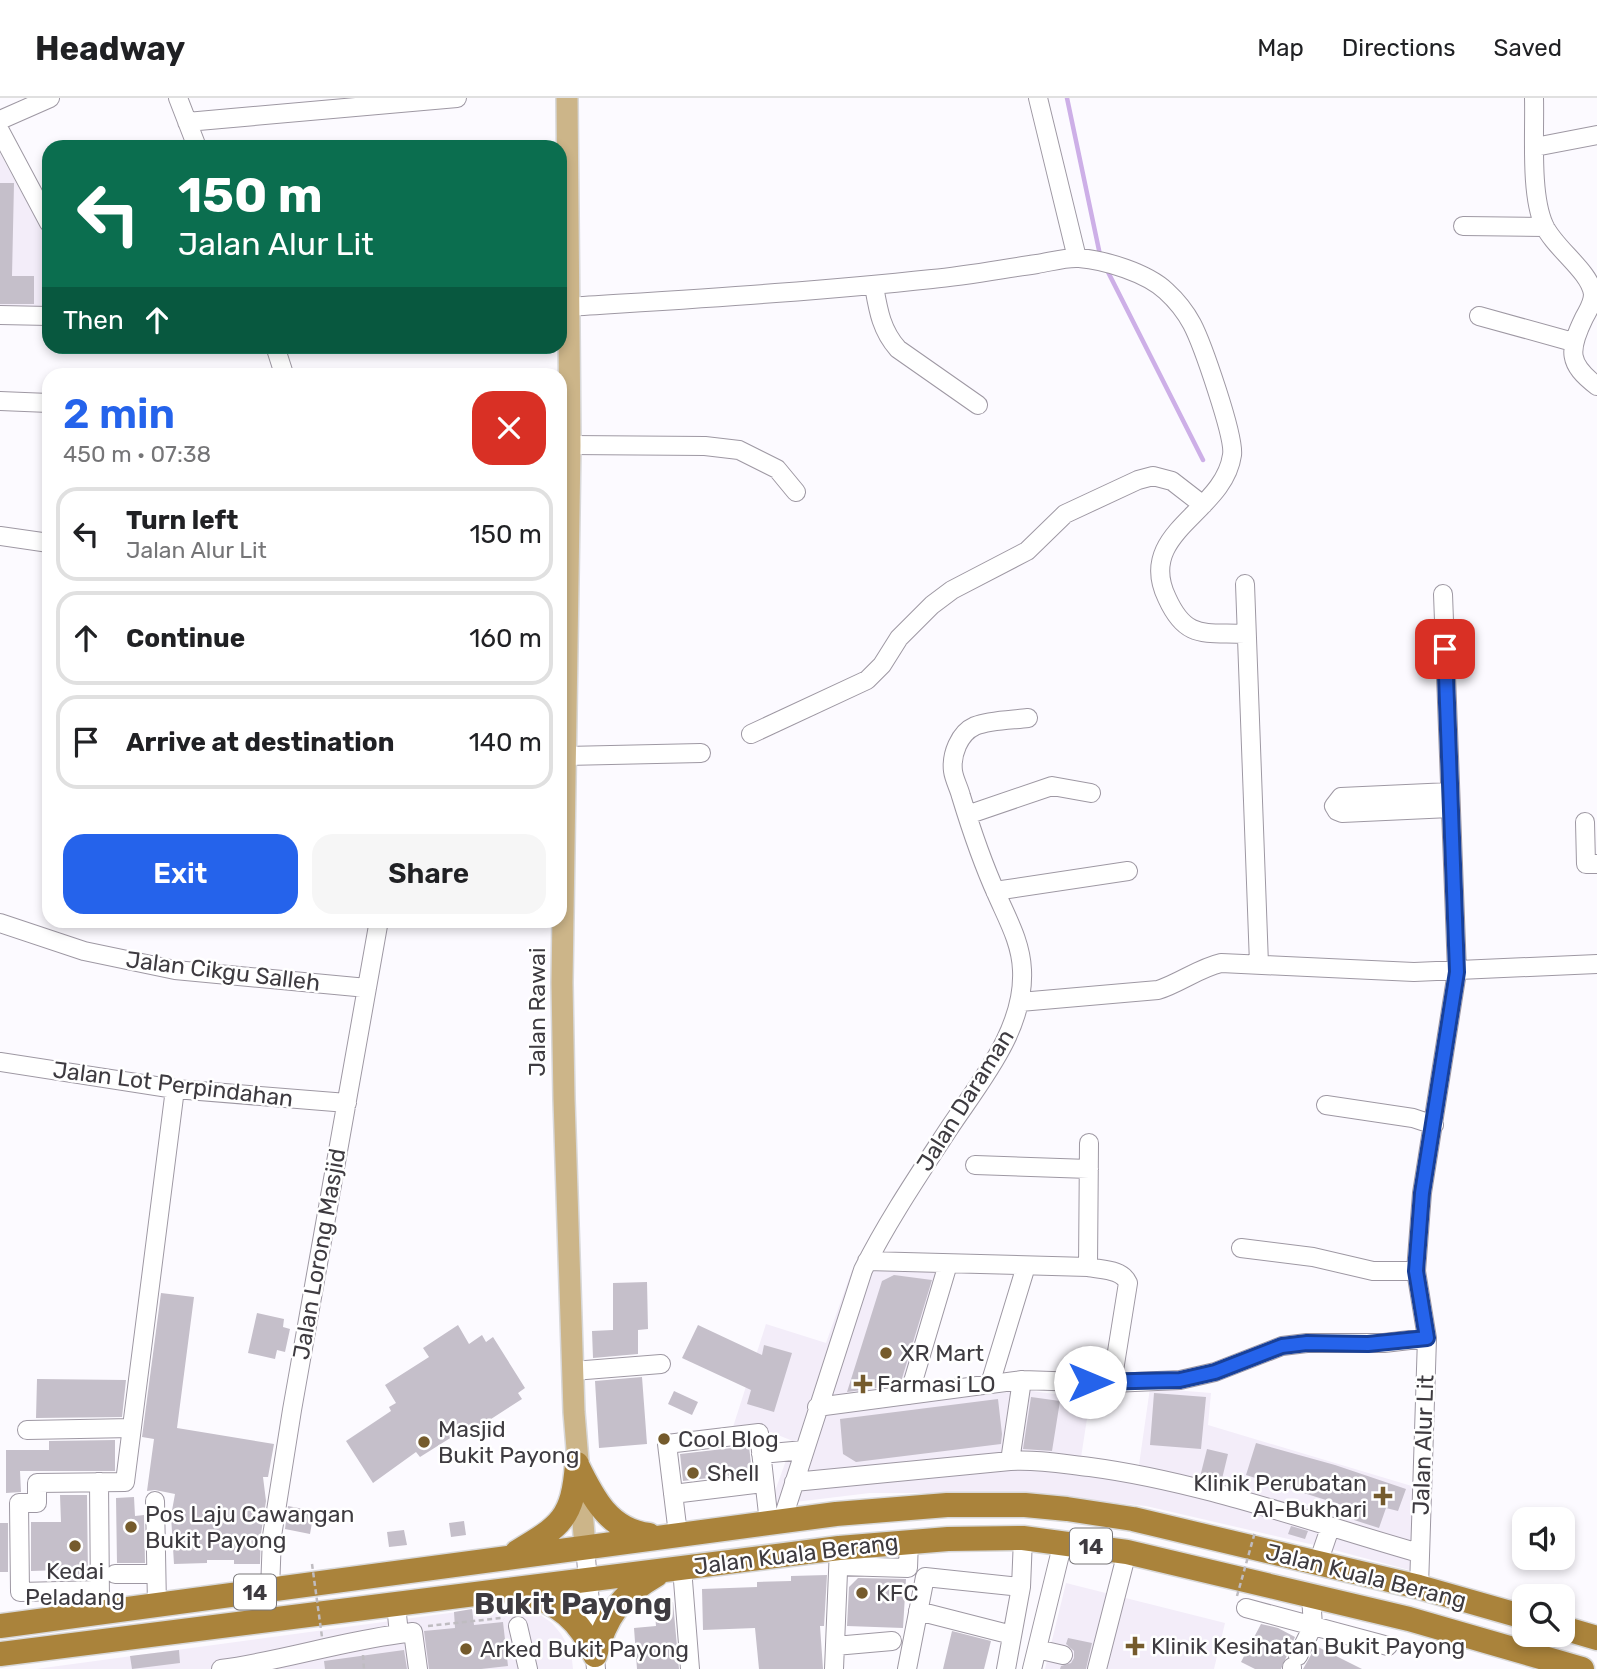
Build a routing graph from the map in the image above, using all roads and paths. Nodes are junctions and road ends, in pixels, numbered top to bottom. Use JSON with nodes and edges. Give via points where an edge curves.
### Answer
{"nodes":[{"id":1,"x":50,"y":98,"type":"edge"},
{"id":2,"x":178,"y":98,"type":"edge"},
{"id":3,"x":457,"y":98,"type":"edge"},
{"id":4,"x":568,"y":98,"type":"edge"},
{"id":5,"x":1038,"y":98,"type":"edge"},
{"id":6,"x":1534,"y":98,"type":"edge"},
{"id":7,"x":0,"y":120,"type":"edge"},
{"id":8,"x":187,"y":122,"type":"junction"},
{"id":9,"x":0,"y":131,"type":"edge"},
{"id":10,"x":1597,"y":135,"type":"edge"},
{"id":11,"x":194,"y":140,"type":"edge"},
{"id":12,"x":1535,"y":147,"type":"junction"},
{"id":13,"x":42,"y":210,"type":"edge"},
{"id":14,"x":1463,"y":226,"type":"dead end"},
{"id":15,"x":1545,"y":227,"type":"junction"},
{"id":16,"x":1077,"y":258,"type":"junction"},
{"id":17,"x":874,"y":286,"type":"junction"},
{"id":18,"x":569,"y":307,"type":"junction"},
{"id":19,"x":0,"y":315,"type":"edge"},
{"id":20,"x":42,"y":316,"type":"edge"},
{"id":21,"x":1479,"y":316,"type":"dead end"},
{"id":22,"x":1573,"y":342,"type":"junction"},
{"id":23,"x":567,"y":349,"type":"edge"},
{"id":24,"x":1597,"y":386,"type":"edge"},
{"id":25,"x":0,"y":401,"type":"edge"},
{"id":26,"x":42,"y":403,"type":"edge"},
{"id":27,"x":978,"y":405,"type":"dead end"},
{"id":28,"x":567,"y":428,"type":"edge"},
{"id":29,"x":570,"y":445,"type":"junction"},
{"id":30,"x":567,"y":488,"type":"edge"},
{"id":31,"x":796,"y":492,"type":"dead end"},
{"id":32,"x":1203,"y":505,"type":"junction"},
{"id":33,"x":0,"y":536,"type":"edge"},
{"id":34,"x":42,"y":542,"type":"edge"},
{"id":35,"x":1245,"y":584,"type":"dead end"},
{"id":36,"x":1443,"y":594,"type":"dead end"},
{"id":37,"x":1245,"y":634,"type":"junction"},
{"id":38,"x":1028,"y":718,"type":"dead end"},
{"id":39,"x":751,"y":734,"type":"dead end"},
{"id":40,"x":701,"y":753,"type":"dead end"},
{"id":41,"x":567,"y":756,"type":"edge"},
{"id":42,"x":1091,"y":793,"type":"dead end"},
{"id":43,"x":1450,"y":800,"type":"junction"},
{"id":44,"x":967,"y":815,"type":"junction"},
{"id":45,"x":1585,"y":822,"type":"dead end"},
{"id":46,"x":1597,"y":864,"type":"edge"},
{"id":47,"x":1128,"y":872,"type":"dead end"},
{"id":48,"x":995,"y":891,"type":"junction"},
{"id":49,"x":0,"y":923,"type":"edge"},
{"id":50,"x":378,"y":928,"type":"edge"},
{"id":51,"x":563,"y":928,"type":"edge"},
{"id":52,"x":1259,"y":964,"type":"junction"},
{"id":53,"x":1597,"y":964,"type":"edge"},
{"id":54,"x":1457,"y":972,"type":"junction"},
{"id":55,"x":367,"y":988,"type":"junction"},
{"id":56,"x":1020,"y":1002,"type":"junction"},
{"id":57,"x":0,"y":1062,"type":"edge"},
{"id":58,"x":176,"y":1089,"type":"junction"},
{"id":59,"x":346,"y":1103,"type":"junction"},
{"id":60,"x":1326,"y":1105,"type":"dead end"},
{"id":61,"x":1434,"y":1125,"type":"junction"},
{"id":62,"x":1089,"y":1143,"type":"dead end"},
{"id":63,"x":975,"y":1166,"type":"dead end"},
{"id":64,"x":1088,"y":1168,"type":"junction"},
{"id":65,"x":1241,"y":1248,"type":"dead end"},
{"id":66,"x":867,"y":1261,"type":"junction"},
{"id":67,"x":948,"y":1264,"type":"junction"},
{"id":68,"x":1026,"y":1266,"type":"junction"},
{"id":69,"x":1088,"y":1267,"type":"junction"},
{"id":70,"x":1416,"y":1271,"type":"junction"},
{"id":71,"x":1427,"y":1338,"type":"junction"},
{"id":72,"x":661,"y":1364,"type":"dead end"},
{"id":73,"x":573,"y":1371,"type":"junction"},
{"id":74,"x":1022,"y":1380,"type":"junction"},
{"id":75,"x":1112,"y":1383,"type":"junction"},
{"id":76,"x":990,"y":1384,"type":"junction"},
{"id":77,"x":909,"y":1395,"type":"junction"},
{"id":78,"x":817,"y":1407,"type":"junction"},
{"id":79,"x":132,"y":1428,"type":"junction"},
{"id":80,"x":27,"y":1430,"type":"dead end"},
{"id":81,"x":804,"y":1450,"type":"junction"},
{"id":82,"x":761,"y":1454,"type":"junction"},
{"id":83,"x":1010,"y":1461,"type":"junction"},
{"id":84,"x":577,"y":1464,"type":"junction"},
{"id":85,"x":99,"y":1482,"type":"junction"},
{"id":86,"x":794,"y":1482,"type":"junction"},
{"id":87,"x":764,"y":1483,"type":"junction"},
{"id":88,"x":673,"y":1494,"type":"junction"},
{"id":89,"x":155,"y":1501,"type":"dead end"},
{"id":90,"x":775,"y":1522,"type":"junction"},
{"id":91,"x":1330,"y":1528,"type":"junction"},
{"id":92,"x":1255,"y":1532,"type":"dead end"},
{"id":93,"x":670,"y":1535,"type":"junction"},
{"id":94,"x":1023,"y":1538,"type":"junction"},
{"id":95,"x":1063,"y":1542,"type":"junction"},
{"id":96,"x":585,"y":1547,"type":"junction"},
{"id":97,"x":1127,"y":1552,"type":"junction"},
{"id":98,"x":1419,"y":1553,"type":"junction"},
{"id":99,"x":509,"y":1557,"type":"junction"},
{"id":100,"x":839,"y":1557,"type":"junction"},
{"id":101,"x":1318,"y":1563,"type":"junction"},
{"id":102,"x":312,"y":1564,"type":"dead end"},
{"id":103,"x":674,"y":1569,"type":"junction"},
{"id":104,"x":115,"y":1574,"type":"dead end"},
{"id":105,"x":156,"y":1574,"type":"junction"},
{"id":106,"x":588,"y":1580,"type":"junction"},
{"id":107,"x":1021,"y":1587,"type":"junction"},
{"id":108,"x":1419,"y":1587,"type":"junction"},
{"id":109,"x":270,"y":1590,"type":"junction"},
{"id":110,"x":514,"y":1591,"type":"junction"},
{"id":111,"x":1311,"y":1596,"type":"junction"},
{"id":112,"x":100,"y":1601,"type":"junction"},
{"id":113,"x":1242,"y":1602,"type":"joint"},
{"id":114,"x":157,"y":1605,"type":"junction"},
{"id":115,"x":396,"y":1605,"type":"junction"},
{"id":116,"x":918,"y":1611,"type":"junction"},
{"id":117,"x":1512,"y":1614,"type":"edge"},
{"id":118,"x":0,"y":1626,"type":"edge"},
{"id":119,"x":518,"y":1626,"type":"joint"},
{"id":120,"x":1313,"y":1626,"type":"junction"},
{"id":121,"x":1575,"y":1632,"type":"edge"},
{"id":122,"x":406,"y":1633,"type":"junction"},
{"id":123,"x":1012,"y":1635,"type":"junction"},
{"id":124,"x":322,"y":1637,"type":"dead end"},
{"id":125,"x":1597,"y":1638,"type":"edge"},
{"id":126,"x":892,"y":1641,"type":"dead end"},
{"id":127,"x":835,"y":1646,"type":"junction"},
{"id":128,"x":1388,"y":1646,"type":"dead end"},
{"id":129,"x":1037,"y":1649,"type":"junction"},
{"id":130,"x":5,"y":1655,"type":"edge"},
{"id":131,"x":1063,"y":1655,"type":"dead end"},
{"id":132,"x":596,"y":1662,"type":"edge"},
{"id":133,"x":287,"y":1663,"type":"edge"},
{"id":134,"x":1294,"y":1664,"type":"edge"},
{"id":135,"x":221,"y":1669,"type":"edge"},
{"id":136,"x":418,"y":1669,"type":"edge"},
{"id":137,"x":528,"y":1669,"type":"edge"},
{"id":138,"x":690,"y":1669,"type":"edge"},
{"id":139,"x":834,"y":1669,"type":"edge"},
{"id":140,"x":907,"y":1669,"type":"edge"},
{"id":141,"x":1006,"y":1669,"type":"edge"},
{"id":142,"x":1032,"y":1669,"type":"edge"},
{"id":143,"x":1097,"y":1669,"type":"edge"},
{"id":144,"x":1582,"y":1669,"type":"edge"}],
"edges":[{"from":1,"to":7,"type":"street"},
{"from":2,"to":8,"type":"street"},
{"from":3,"to":8,"type":"street"},
{"from":4,"to":18,"type":"main road","name":"Jalan Rawai"},
{"from":5,"to":16,"type":"street"},
{"from":6,"to":12,"type":"street"},
{"from":8,"to":11,"type":"street"},
{"from":9,"to":13,"type":"street"},
{"from":10,"to":12,"type":"street"},
{"from":12,"to":15,"type":"street","via":[[1536,185]]},
{"from":14,"to":15,"type":"street"},
{"from":15,"to":22,"type":"street","via":[[1591,288],[1592,303]]},
{"from":16,"to":17,"type":"street"},
{"from":16,"to":32,"type":"street","via":[[1126,269],[1164,288],[1193,327],[1231,434],[1232,455]]},
{"from":17,"to":18,"type":"street"},
{"from":17,"to":27,"type":"street","via":[[880,320],[890,340]]},
{"from":18,"to":23,"type":"main road","name":"Jalan Rawai"},
{"from":19,"to":20,"type":"street"},
{"from":21,"to":22,"type":"street"},
{"from":22,"to":24,"type":"street","via":[[1573,362]]},
{"from":25,"to":26,"type":"street"},
{"from":28,"to":29,"type":"main road","name":"Jalan Rawai"},
{"from":29,"to":30,"type":"main road","name":"Jalan Rawai"},
{"from":29,"to":31,"type":"street","via":[[739,450],[777,468]]},
{"from":32,"to":37,"type":"street","via":[[1169,540],[1161,557],[1163,592],[1188,629]]},
{"from":32,"to":39,"type":"street","via":[[1172,481],[1153,476],[1065,514],[1027,551],[932,605],[867,680]]},
{"from":33,"to":34,"type":"street"},
{"from":35,"to":37,"type":"street"},
{"from":36,"to":43,"type":"street","name":"Jalan Alur Lit"},
{"from":37,"to":52,"type":"street"},
{"from":38,"to":44,"type":"street","name":"Jalan Daraman","via":[[975,726],[958,743],[953,771]]},
{"from":40,"to":41,"type":"street"},
{"from":42,"to":44,"type":"street","via":[[1052,786]]},
{"from":43,"to":43,"type":"street","via":[[1342,813],[1334,806],[1341,797]]},
{"from":43,"to":54,"type":"street","name":"Jalan Alur Lit"},
{"from":44,"to":48,"type":"street","name":"Jalan Daraman"},
{"from":45,"to":46,"type":"street","via":[[1586,864]]},
{"from":47,"to":48,"type":"street"},
{"from":48,"to":56,"type":"street","name":"Jalan Daraman","via":[[1019,947]]},
{"from":49,"to":55,"type":"street","name":"Jalan Cikgu Salleh","via":[[84,951],[175,970]]},
{"from":50,"to":55,"type":"street","name":"Jalan Lorong Masjid"},
{"from":51,"to":73,"type":"main road","name":"Jalan Rawai"},
{"from":52,"to":54,"type":"street"},
{"from":52,"to":56,"type":"street","via":[[1212,965],[1158,990]]},
{"from":53,"to":54,"type":"street"},
{"from":54,"to":61,"type":"street","name":"Jalan Alur Lit"},
{"from":55,"to":59,"type":"street","name":"Jalan Lorong Masjid"},
{"from":56,"to":66,"type":"street","name":"Jalan Daraman","via":[[997,1055]]},
{"from":57,"to":58,"type":"street","name":"Jalan Lot Perpindahan"},
{"from":58,"to":59,"type":"street","name":"Jalan Lot Perpindahan"},
{"from":58,"to":79,"type":"street"},
{"from":59,"to":109,"type":"street","name":"Jalan Lorong Masjid","via":[[272,1536]]},
{"from":60,"to":61,"type":"street"},
{"from":61,"to":70,"type":"street","name":"Jalan Alur Lit","via":[[1422,1193]]},
{"from":62,"to":64,"type":"street"},
{"from":63,"to":64,"type":"street"},
{"from":64,"to":69,"type":"street"},
{"from":65,"to":70,"type":"street","via":[[1373,1271]]},
{"from":66,"to":67,"type":"street"},
{"from":66,"to":78,"type":"street","name":"Jalan Daraman"},
{"from":67,"to":68,"type":"street"},
{"from":67,"to":77,"type":"street"},
{"from":68,"to":69,"type":"street"},
{"from":68,"to":76,"type":"street"},
{"from":69,"to":75,"type":"street","via":[[1118,1273],[1128,1283]]},
{"from":70,"to":71,"type":"street","name":"Jalan Alur Lit"},
{"from":71,"to":75,"type":"street","via":[[1282,1346],[1206,1375]]},
{"from":71,"to":98,"type":"street","name":"Jalan Alur Lit"},
{"from":72,"to":73,"type":"street"},
{"from":73,"to":84,"type":"main road","name":"Jalan Rawai"},
{"from":74,"to":75,"type":"street"},
{"from":74,"to":76,"type":"street"},
{"from":74,"to":83,"type":"street"},
{"from":76,"to":77,"type":"street"},
{"from":77,"to":78,"type":"street"},
{"from":78,"to":81,"type":"street","name":"Jalan Daraman"},
{"from":79,"to":80,"type":"street"},
{"from":79,"to":85,"type":"street","via":[[125,1482]]},
{"from":81,"to":82,"type":"street"},
{"from":81,"to":86,"type":"street","name":"Jalan Daraman"},
{"from":82,"to":87,"type":"street"},
{"from":82,"to":88,"type":"street","via":[[759,1433],[667,1444]]},
{"from":83,"to":86,"type":"street"},
{"from":83,"to":91,"type":"street","via":[[1057,1463],[1181,1483]]},
{"from":84,"to":93,"type":"highway","via":[[597,1504],[622,1527],[638,1534]]},
{"from":84,"to":96,"type":"main road","name":"Jalan Rawai"},
{"from":84,"to":99,"type":"highway","via":[[575,1493],[559,1522],[544,1537]]},
{"from":85,"to":112,"type":"street"},
{"from":85,"to":112,"type":"street","via":[[37,1483],[37,1503],[19,1503],[20,1592]]},
{"from":86,"to":90,"type":"street","name":"Jalan Daraman"},
{"from":87,"to":88,"type":"street"},
{"from":87,"to":90,"type":"street"},
{"from":88,"to":93,"type":"street"},
{"from":89,"to":105,"type":"street"},
{"from":90,"to":93,"type":"highway","name":"Jalan Kuala Berang","number":"14"},
{"from":90,"to":101,"type":"highway","name":"Jalan Kuala Berang","number":"14","via":[[906,1508],[1025,1505],[1133,1519]]},
{"from":91,"to":98,"type":"street"},
{"from":91,"to":101,"type":"street"},
{"from":92,"to":113,"type":"path","bridge":true},
{"from":93,"to":96,"type":"highway","name":"Jalan Kuala Berang","number":"14"},
{"from":94,"to":95,"type":"highway","name":"Jalan Kuala Berang","number":"14"},
{"from":94,"to":100,"type":"highway","name":"Jalan Kuala Berang","number":"14","via":[[909,1541]]},
{"from":94,"to":107,"type":"street"},
{"from":95,"to":97,"type":"highway","name":"Jalan Kuala Berang","number":"14"},
{"from":95,"to":129,"type":"street"},
{"from":96,"to":99,"type":"highway","name":"Jalan Kuala Berang","number":"14"},
{"from":96,"to":106,"type":"street"},
{"from":97,"to":111,"type":"highway","name":"Jalan Kuala Berang","number":"14"},
{"from":97,"to":143,"type":"street"},
{"from":98,"to":108,"type":"street","name":"Jalan Alur Lit"},
{"from":99,"to":109,"type":"highway","name":"Jalan Kuala Berang","number":"14"},
{"from":100,"to":103,"type":"highway","name":"Jalan Kuala Berang","number":"14"},
{"from":100,"to":127,"type":"street"},
{"from":101,"to":108,"type":"highway","name":"Jalan Kuala Berang","number":"14"},
{"from":102,"to":124,"type":"path","bridge":true},
{"from":103,"to":106,"type":"highway","name":"Jalan Kuala Berang","number":"14"},
{"from":103,"to":132,"type":"highway","via":[[639,1585],[620,1602],[602,1631]]},
{"from":103,"to":138,"type":"street"},
{"from":104,"to":105,"type":"street"},
{"from":105,"to":114,"type":"street"},
{"from":106,"to":110,"type":"highway","name":"Jalan Kuala Berang","number":"14"},
{"from":106,"to":132,"type":"street"},
{"from":107,"to":116,"type":"street","via":[[925,1577]]},
{"from":107,"to":123,"type":"street"},
{"from":108,"to":117,"type":"highway","name":"Jalan Kuala Berang","number":"14"},
{"from":109,"to":114,"type":"highway","name":"Jalan Kuala Berang","number":"14"},
{"from":110,"to":115,"type":"highway","name":"Jalan Kuala Berang","number":"14"},
{"from":110,"to":132,"type":"highway","via":[[556,1605],[579,1627]]},
{"from":111,"to":120,"type":"street"},
{"from":111,"to":144,"type":"highway","name":"Jalan Kuala Berang","number":"14"},
{"from":112,"to":114,"type":"highway","name":"Jalan Kuala Berang","number":"14"},
{"from":112,"to":118,"type":"highway","name":"Jalan Kuala Berang","number":"14"},
{"from":113,"to":120,"type":"street"},
{"from":115,"to":122,"type":"street"},
{"from":115,"to":130,"type":"highway","name":"Jalan Kuala Berang","number":"14"},
{"from":116,"to":123,"type":"street"},
{"from":116,"to":140,"type":"street"},
{"from":119,"to":122,"type":"path","via":[[501,1618],[419,1626]]},
{"from":119,"to":137,"type":"street"},
{"from":120,"to":128,"type":"street"},
{"from":120,"to":134,"type":"street"},
{"from":121,"to":125,"type":"highway"},
{"from":122,"to":133,"type":"street","via":[[360,1639]]},
{"from":122,"to":136,"type":"street"},
{"from":123,"to":141,"type":"street"},
{"from":126,"to":127,"type":"street"},
{"from":127,"to":139,"type":"street"},
{"from":129,"to":131,"type":"street"},
{"from":129,"to":142,"type":"street"},
{"from":133,"to":135,"type":"street"}]}
